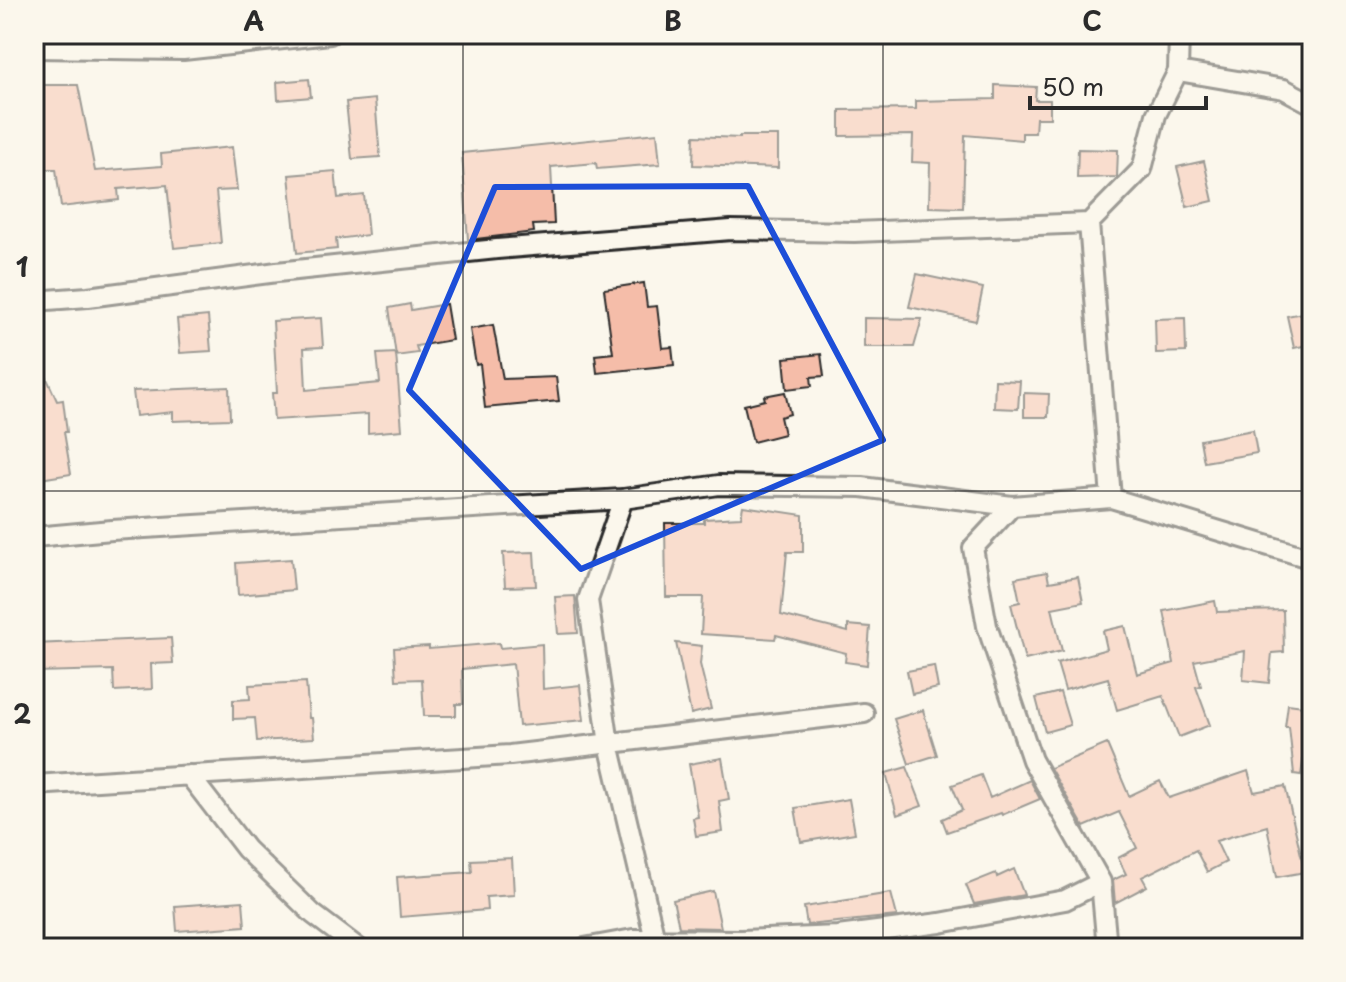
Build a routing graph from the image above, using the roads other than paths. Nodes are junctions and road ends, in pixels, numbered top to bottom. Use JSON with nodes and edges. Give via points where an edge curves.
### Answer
{"nodes":[{"id":1,"x":330,"y":34,"type":"edge"},
{"id":2,"x":1179,"y":34,"type":"edge"},
{"id":3,"x":34,"y":48,"type":"edge"},
{"id":4,"x":1178,"y":71,"type":"junction"},
{"id":5,"x":1312,"y":104,"type":"edge"},
{"id":6,"x":1089,"y":223,"type":"junction"},
{"id":7,"x":34,"y":301,"type":"edge"},
{"id":8,"x":1111,"y":498,"type":"junction"},
{"id":9,"x":623,"y":499,"type":"junction"},
{"id":10,"x":1012,"y":506,"type":"junction"},
{"id":11,"x":34,"y":537,"type":"edge"},
{"id":12,"x":1312,"y":559,"type":"edge"},
{"id":13,"x":864,"y":713,"type":"dead end"},
{"id":14,"x":609,"y":744,"type":"junction"},
{"id":15,"x":189,"y":775,"type":"junction"},
{"id":16,"x":34,"y":785,"type":"edge"},
{"id":17,"x":1101,"y":882,"type":"junction"},
{"id":18,"x":657,"y":944,"type":"edge"},
{"id":19,"x":358,"y":948,"type":"edge"},
{"id":20,"x":584,"y":948,"type":"edge"},
{"id":21,"x":1107,"y":948,"type":"edge"}],
"edges":[{"from":1,"to":3,"type":"street","via":[[183,50]]},
{"from":2,"to":4,"type":"street"},
{"from":4,"to":5,"type":"street","via":[[1284,89]]},
{"from":4,"to":6,"type":"street","via":[[1156,115],[1142,169]]},
{"from":6,"to":7,"type":"street","via":[[854,232],[731,230],[497,249]]},
{"from":6,"to":8,"type":"street"},
{"from":8,"to":10,"type":"street"},
{"from":8,"to":12,"type":"street"},
{"from":9,"to":10,"type":"street","via":[[719,485],[862,487]]},
{"from":9,"to":11,"type":"street"},
{"from":9,"to":14,"type":"street","via":[[588,600]]},
{"from":10,"to":17,"type":"street","via":[[973,548],[987,626],[1032,760]]},
{"from":13,"to":14,"type":"street"},
{"from":14,"to":15,"type":"street"},
{"from":14,"to":18,"type":"street"},
{"from":15,"to":16,"type":"street"},
{"from":15,"to":19,"type":"street","via":[[246,849],[313,914]]},
{"from":17,"to":18,"type":"street","via":[[1065,900],[926,925],[838,936]]},
{"from":17,"to":21,"type":"street"},
{"from":18,"to":20,"type":"street","via":[[633,939]]}]}
